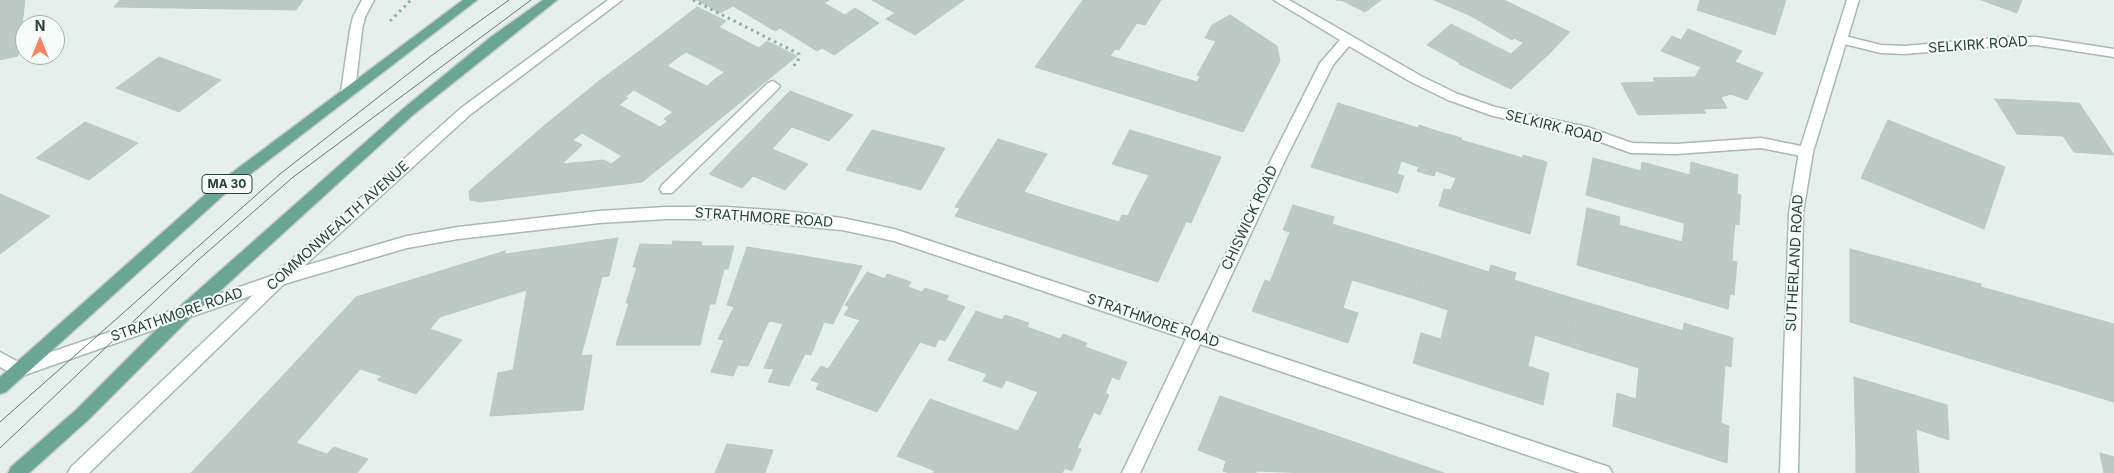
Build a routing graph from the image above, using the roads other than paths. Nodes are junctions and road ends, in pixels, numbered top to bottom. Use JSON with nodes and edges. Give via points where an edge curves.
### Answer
{"nodes":[{"id":1,"x":368,"y":0,"type":"edge"},
{"id":2,"x":471,"y":0,"type":"edge"},
{"id":3,"x":552,"y":0,"type":"edge"},
{"id":4,"x":616,"y":0,"type":"edge"},
{"id":5,"x":1280,"y":0,"type":"edge"},
{"id":6,"x":1853,"y":0,"type":"edge"},
{"id":7,"x":1841,"y":39,"type":"junction"},
{"id":8,"x":1347,"y":40,"type":"junction"},
{"id":9,"x":2114,"y":53,"type":"edge"},
{"id":10,"x":773,"y":86,"type":"dead end"},
{"id":11,"x":348,"y":91,"type":"junction"},
{"id":12,"x":1806,"y":152,"type":"junction"},
{"id":13,"x":668,"y":189,"type":"dead end"},
{"id":14,"x":279,"y":279,"type":"junction"},
{"id":15,"x":183,"y":314,"type":"junction"},
{"id":16,"x":1195,"y":336,"type":"junction"},
{"id":17,"x":0,"y":359,"type":"edge"},
{"id":18,"x":19,"y":370,"type":"junction"},
{"id":19,"x":0,"y":387,"type":"edge"},
{"id":20,"x":17,"y":473,"type":"edge"},
{"id":21,"x":77,"y":473,"type":"edge"},
{"id":22,"x":1131,"y":473,"type":"edge"},
{"id":23,"x":1603,"y":473,"type":"edge"},
{"id":24,"x":1788,"y":473,"type":"edge"}],
"edges":[{"from":1,"to":11,"type":"street","via":[[356,30]]},
{"from":2,"to":11,"type":"main road","number":"MA 30"},
{"from":3,"to":15,"type":"main road","via":[[496,40],[409,111]]},
{"from":4,"to":14,"type":"street","name":"COMMONWEALTH AVENUE","via":[[466,110]]},
{"from":5,"to":8,"type":"street"},
{"from":6,"to":7,"type":"street","name":"SUTHERLAND ROAD"},
{"from":7,"to":9,"type":"street","name":"SELKIRK ROAD","via":[[1881,49],[1905,50],[2036,41]]},
{"from":7,"to":12,"type":"street","name":"SUTHERLAND ROAD"},
{"from":8,"to":12,"type":"street","name":"SELKIRK ROAD","via":[[1422,82],[1480,107],[1587,132],[1632,148],[1698,148],[1762,143]]},
{"from":8,"to":16,"type":"street","name":"CHISWICK ROAD","via":[[1321,73]]},
{"from":10,"to":13,"type":"street"},
{"from":11,"to":18,"type":"main road","number":"MA 30","via":[[222,188]]},
{"from":12,"to":24,"type":"street","name":"SUTHERLAND ROAD","via":[[1796,213],[1793,262]]},
{"from":14,"to":15,"type":"street","name":"STRATHMORE ROAD"},
{"from":14,"to":16,"type":"street","name":"STRATHMORE ROAD","via":[[407,242],[458,233],[599,217],[726,213],[842,224],[894,234]]},
{"from":14,"to":21,"type":"street","name":"COMMONWEALTH AVENUE"},
{"from":15,"to":18,"type":"street","name":"STRATHMORE ROAD"},
{"from":15,"to":20,"type":"main road","via":[[82,415]]},
{"from":16,"to":22,"type":"street","name":"CHISWICK ROAD"},
{"from":16,"to":23,"type":"street","name":"STRATHMORE ROAD"},
{"from":17,"to":18,"type":"street"},
{"from":18,"to":19,"type":"main road","number":"MA 30"}]}
